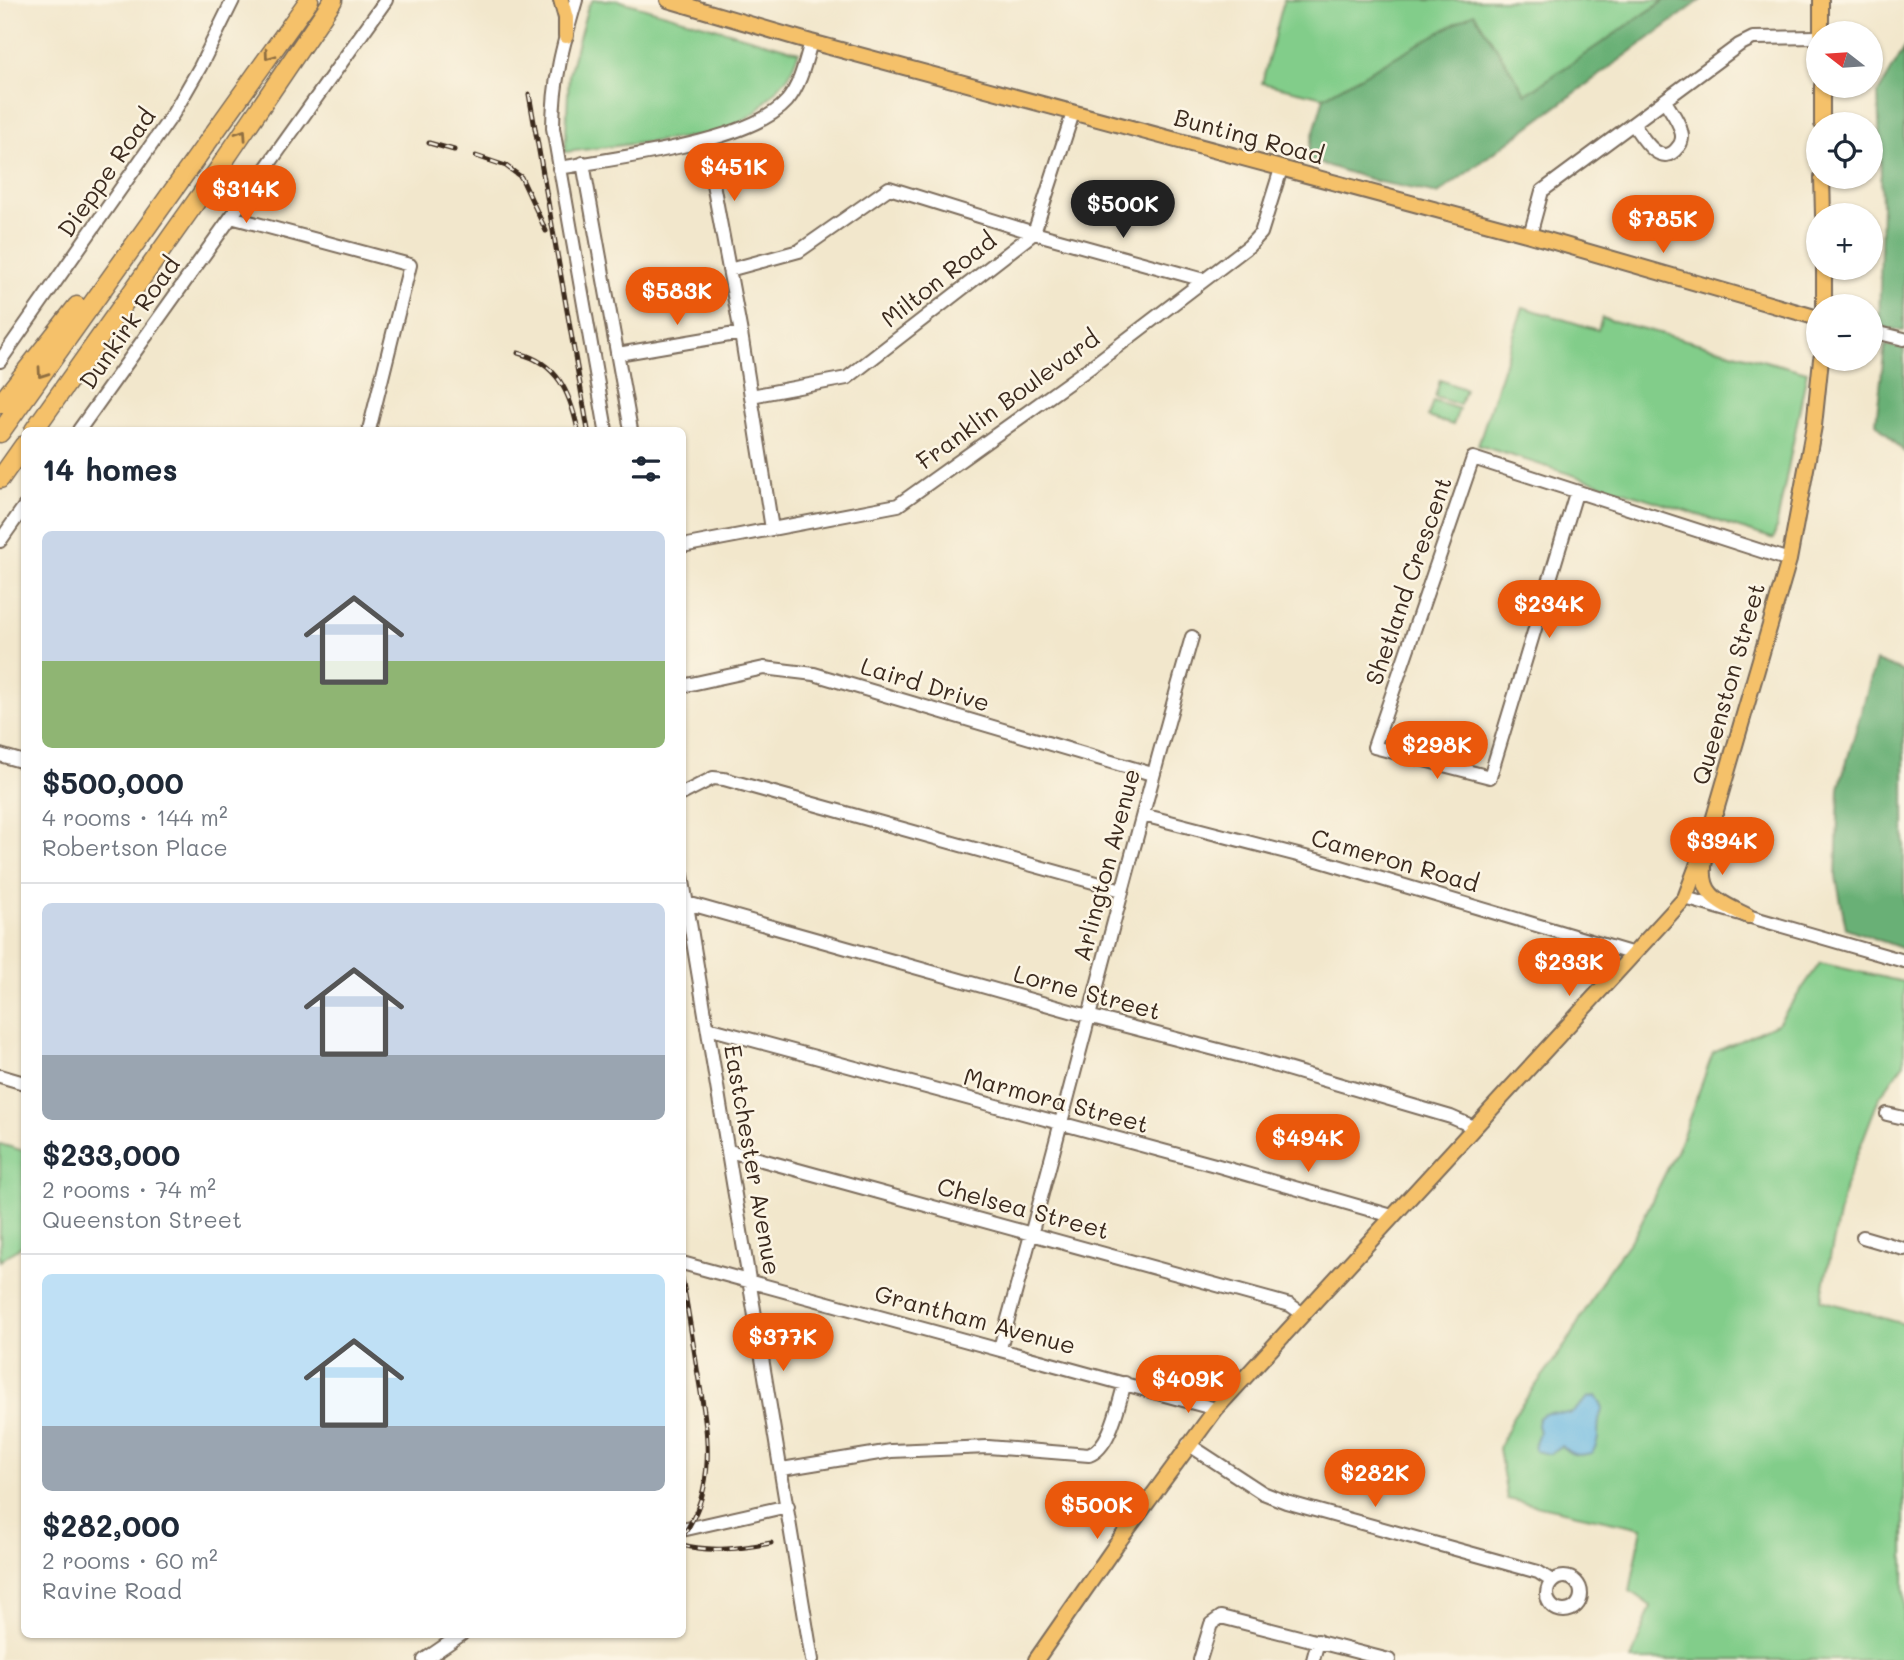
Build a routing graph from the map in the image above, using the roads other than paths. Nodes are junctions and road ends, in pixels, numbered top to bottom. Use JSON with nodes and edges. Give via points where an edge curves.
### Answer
{"nodes":[{"id":1,"x":233,"y":0,"type":"edge"},
{"id":2,"x":309,"y":0,"type":"edge"},
{"id":3,"x":333,"y":0,"type":"edge"},
{"id":4,"x":386,"y":0,"type":"edge"},
{"id":5,"x":562,"y":0,"type":"edge"},
{"id":6,"x":576,"y":0,"type":"edge"},
{"id":7,"x":668,"y":0,"type":"edge"},
{"id":8,"x":1821,"y":0,"type":"edge"},
{"id":9,"x":1820,"y":21,"type":"edge"},
{"id":10,"x":566,"y":36,"type":"junction"},
{"id":11,"x":1806,"y":36,"type":"edge"},
{"id":12,"x":811,"y":42,"type":"junction"},
{"id":13,"x":1665,"y":101,"type":"junction"},
{"id":14,"x":1073,"y":113,"type":"junction"},
{"id":15,"x":1633,"y":124,"type":"junction"},
{"id":16,"x":705,"y":141,"type":"junction"},
{"id":17,"x":583,"y":163,"type":"junction"},
{"id":18,"x":559,"y":167,"type":"junction"},
{"id":19,"x":1281,"y":169,"type":"junction"},
{"id":20,"x":231,"y":217,"type":"junction"},
{"id":21,"x":1034,"y":233,"type":"junction"},
{"id":22,"x":1530,"y":235,"type":"junction"},
{"id":23,"x":138,"y":238,"type":"junction"},
{"id":24,"x":729,"y":270,"type":"junction"},
{"id":25,"x":1204,"y":279,"type":"junction"},
{"id":26,"x":1806,"y":315,"type":"edge"},
{"id":27,"x":741,"y":333,"type":"junction"},
{"id":28,"x":1883,"y":334,"type":"edge"},
{"id":29,"x":1904,"y":339,"type":"edge"},
{"id":30,"x":618,"y":357,"type":"junction"},
{"id":31,"x":0,"y":361,"type":"edge"},
{"id":32,"x":595,"y":364,"type":"junction"},
{"id":33,"x":1820,"y":371,"type":"edge"},
{"id":34,"x":751,"y":396,"type":"junction"},
{"id":35,"x":0,"y":404,"type":"edge"},
{"id":36,"x":36,"y":427,"type":"edge"},
{"id":37,"x":81,"y":427,"type":"edge"},
{"id":38,"x":370,"y":427,"type":"edge"},
{"id":39,"x":606,"y":427,"type":"edge"},
{"id":40,"x":630,"y":427,"type":"edge"},
{"id":41,"x":0,"y":433,"type":"edge"},
{"id":42,"x":21,"y":448,"type":"edge"},
{"id":43,"x":0,"y":479,"type":"edge"},
{"id":44,"x":1576,"y":493,"type":"junction"},
{"id":45,"x":21,"y":511,"type":"edge"},
{"id":46,"x":772,"y":529,"type":"junction"},
{"id":47,"x":0,"y":541,"type":"edge"},
{"id":48,"x":686,"y":545,"type":"edge"},
{"id":49,"x":1788,"y":561,"type":"junction"},
{"id":50,"x":1192,"y":637,"type":"dead end"},
{"id":51,"x":686,"y":686,"type":"edge"},
{"id":52,"x":0,"y":755,"type":"edge"},
{"id":53,"x":21,"y":761,"type":"edge"},
{"id":54,"x":1153,"y":774,"type":"junction"},
{"id":55,"x":686,"y":792,"type":"edge"},
{"id":56,"x":1143,"y":815,"type":"junction"},
{"id":57,"x":1710,"y":831,"type":"junction"},
{"id":58,"x":1122,"y":890,"type":"junction"},
{"id":59,"x":686,"y":898,"type":"edge"},
{"id":60,"x":1685,"y":898,"type":"junction"},
{"id":61,"x":687,"y":903,"type":"junction"},
{"id":62,"x":1748,"y":916,"type":"junction"},
{"id":63,"x":688,"y":946,"type":"edge"},
{"id":64,"x":1634,"y":954,"type":"junction"},
{"id":65,"x":1904,"y":961,"type":"edge"},
{"id":66,"x":1088,"y":1016,"type":"junction"},
{"id":67,"x":708,"y":1028,"type":"junction"},
{"id":68,"x":0,"y":1076,"type":"edge"},
{"id":69,"x":21,"y":1082,"type":"edge"},
{"id":70,"x":1887,"y":1114,"type":"dead end"},
{"id":71,"x":1904,"y":1118,"type":"edge"},
{"id":72,"x":1062,"y":1124,"type":"junction"},
{"id":73,"x":1474,"y":1127,"type":"junction"},
{"id":74,"x":729,"y":1150,"type":"junction"},
{"id":75,"x":1392,"y":1216,"type":"junction"},
{"id":76,"x":1032,"y":1233,"type":"junction"},
{"id":77,"x":1863,"y":1237,"type":"dead end"},
{"id":78,"x":1904,"y":1249,"type":"edge"},
{"id":79,"x":686,"y":1264,"type":"edge"},
{"id":80,"x":751,"y":1282,"type":"junction"},
{"id":81,"x":1303,"y":1314,"type":"junction"},
{"id":82,"x":1000,"y":1348,"type":"junction"},
{"id":83,"x":1125,"y":1383,"type":"junction"},
{"id":84,"x":1216,"y":1409,"type":"junction"},
{"id":85,"x":1188,"y":1444,"type":"junction"},
{"id":86,"x":782,"y":1469,"type":"junction"},
{"id":87,"x":788,"y":1506,"type":"junction"},
{"id":88,"x":686,"y":1529,"type":"edge"},
{"id":89,"x":1552,"y":1581,"type":"dead end"},
{"id":90,"x":456,"y":1638,"type":"edge"},
{"id":91,"x":1318,"y":1641,"type":"junction"},
{"id":92,"x":424,"y":1660,"type":"edge"},
{"id":93,"x":813,"y":1660,"type":"edge"},
{"id":94,"x":1036,"y":1660,"type":"edge"},
{"id":95,"x":1200,"y":1660,"type":"edge"},
{"id":96,"x":1313,"y":1660,"type":"edge"},
{"id":97,"x":1390,"y":1660,"type":"edge"}],
"edges":[{"from":1,"to":31,"type":"street","name":"Dieppe Road","via":[[173,114]]},
{"from":2,"to":23,"type":"highway","one_way":true},
{"from":36,"to":3,"type":"highway","one_way":true},
{"from":4,"to":20,"type":"street","name":"Dunkirk Road"},
{"from":5,"to":10,"type":"main road"},
{"from":6,"to":10,"type":"street"},
{"from":7,"to":12,"type":"main road","name":"Bunting Road"},
{"from":8,"to":9,"type":"main road"},
{"from":10,"to":18,"type":"street","via":[[553,98]]},
{"from":11,"to":13,"type":"street","via":[[1753,38]]},
{"from":12,"to":14,"type":"main road","name":"Bunting Road"},
{"from":12,"to":16,"type":"street","via":[[798,84],[786,102],[765,118]]},
{"from":13,"to":15,"type":"street"},
{"from":13,"to":15,"type":"street","via":[[1682,132],[1673,153],[1658,154]]},
{"from":14,"to":19,"type":"main road","name":"Bunting Road"},
{"from":14,"to":21,"type":"street","name":"Milton Road"},
{"from":15,"to":22,"type":"street","via":[[1542,191]]},
{"from":16,"to":17,"type":"street"},
{"from":16,"to":24,"type":"street"},
{"from":17,"to":18,"type":"street"},
{"from":17,"to":30,"type":"street"},
{"from":18,"to":32,"type":"street"},
{"from":19,"to":22,"type":"main road","name":"Bunting Road"},
{"from":19,"to":25,"type":"street","name":"Franklin Boulevard","via":[[1261,233]]},
{"from":20,"to":37,"type":"street","name":"Dunkirk Road"},
{"from":20,"to":38,"type":"street","via":[[410,265]]},
{"from":21,"to":24,"type":"street","via":[[889,188],[799,251]]},
{"from":21,"to":25,"type":"street"},
{"from":21,"to":34,"type":"street","name":"Milton Road","via":[[847,378]]},
{"from":22,"to":26,"type":"main road","name":"Bunting Road"},
{"from":23,"to":35,"type":"highway","via":[[58,328]]},
{"from":23,"to":41,"type":"highway","one_way":true},
{"from":24,"to":27,"type":"street"},
{"from":25,"to":46,"type":"street","name":"Franklin Boulevard","via":[[898,505]]},
{"from":27,"to":30,"type":"street"},
{"from":27,"to":34,"type":"street"},
{"from":28,"to":29,"type":"street"},
{"from":30,"to":32,"type":"street"},
{"from":30,"to":40,"type":"street"},
{"from":32,"to":39,"type":"street"},
{"from":33,"to":49,"type":"main road","name":"Queenston Street"},
{"from":34,"to":46,"type":"street"},
{"from":42,"to":43,"type":"highway"},
{"from":44,"to":44,"type":"street","name":"Shetland Crescent","via":[[1490,777],[1374,747],[1473,458]]},
{"from":44,"to":49,"type":"street"},
{"from":45,"to":47,"type":"street"},
{"from":46,"to":48,"type":"street","name":"Franklin Boulevard"},
{"from":49,"to":57,"type":"main road","name":"Queenston Street"},
{"from":50,"to":54,"type":"street","name":"Arlington Avenue"},
{"from":51,"to":54,"type":"street","name":"Laird Drive","via":[[764,668],[814,674]]},
{"from":52,"to":53,"type":"street"},
{"from":54,"to":56,"type":"street","name":"Arlington Avenue"},
{"from":55,"to":58,"type":"street","via":[[713,778],[724,779]]},
{"from":56,"to":58,"type":"street","name":"Arlington Avenue"},
{"from":56,"to":64,"type":"street","name":"Cameron Road","via":[[1321,860]]},
{"from":57,"to":60,"type":"main road","name":"Queenston Street"},
{"from":57,"to":62,"type":"main road","via":[[1703,870],[1707,888],[1716,900]]},
{"from":58,"to":66,"type":"street","name":"Arlington Avenue"},
{"from":59,"to":61,"type":"street","name":"Eastchester Avenue"},
{"from":60,"to":62,"type":"street"},
{"from":60,"to":64,"type":"main road","name":"Queenston Street"},
{"from":61,"to":63,"type":"street","name":"Eastchester Avenue"},
{"from":61,"to":66,"type":"street","name":"Lorne Street"},
{"from":62,"to":65,"type":"street"},
{"from":63,"to":67,"type":"street","name":"Eastchester Avenue"},
{"from":64,"to":73,"type":"main road","name":"Queenston Street"},
{"from":66,"to":72,"type":"street","name":"Arlington Avenue"},
{"from":66,"to":73,"type":"street","name":"Lorne Street","via":[[1253,1059]]},
{"from":67,"to":72,"type":"street","name":"Marmora Street"},
{"from":67,"to":74,"type":"street","name":"Eastchester Avenue"},
{"from":68,"to":69,"type":"street"},
{"from":70,"to":71,"type":"street"},
{"from":72,"to":75,"type":"street","name":"Marmora Street"},
{"from":72,"to":76,"type":"street","name":"Arlington Avenue"},
{"from":73,"to":75,"type":"main road","name":"Queenston Street"},
{"from":74,"to":76,"type":"street","name":"Chelsea Street"},
{"from":74,"to":80,"type":"street","name":"Eastchester Avenue"},
{"from":75,"to":81,"type":"main road","name":"Queenston Street"},
{"from":76,"to":81,"type":"street","name":"Chelsea Street","via":[[1290,1305]]},
{"from":76,"to":82,"type":"street","name":"Arlington Avenue"},
{"from":77,"to":78,"type":"street"},
{"from":79,"to":80,"type":"street","name":"Grantham Avenue"},
{"from":80,"to":82,"type":"street","name":"Grantham Avenue"},
{"from":80,"to":86,"type":"street","name":"Eastchester Avenue"},
{"from":81,"to":84,"type":"main road","name":"Queenston Street"},
{"from":82,"to":83,"type":"street","name":"Grantham Avenue"},
{"from":83,"to":84,"type":"street","name":"Grantham Avenue"},
{"from":83,"to":86,"type":"street","via":[[1106,1440],[1098,1452],[1089,1455],[988,1447],[891,1451]]},
{"from":84,"to":85,"type":"main road","name":"Queenston Street"},
{"from":85,"to":89,"type":"street","via":[[1263,1493],[1286,1502],[1529,1569]]},
{"from":85,"to":94,"type":"main road","name":"Queenston Street"},
{"from":86,"to":87,"type":"street","name":"Eastchester Avenue"},
{"from":87,"to":88,"type":"street"},
{"from":87,"to":93,"type":"street","name":"Eastchester Avenue"},
{"from":90,"to":92,"type":"street"},
{"from":91,"to":95,"type":"street","via":[[1221,1617],[1211,1624]]},
{"from":91,"to":96,"type":"street"},
{"from":91,"to":97,"type":"street"}]}
